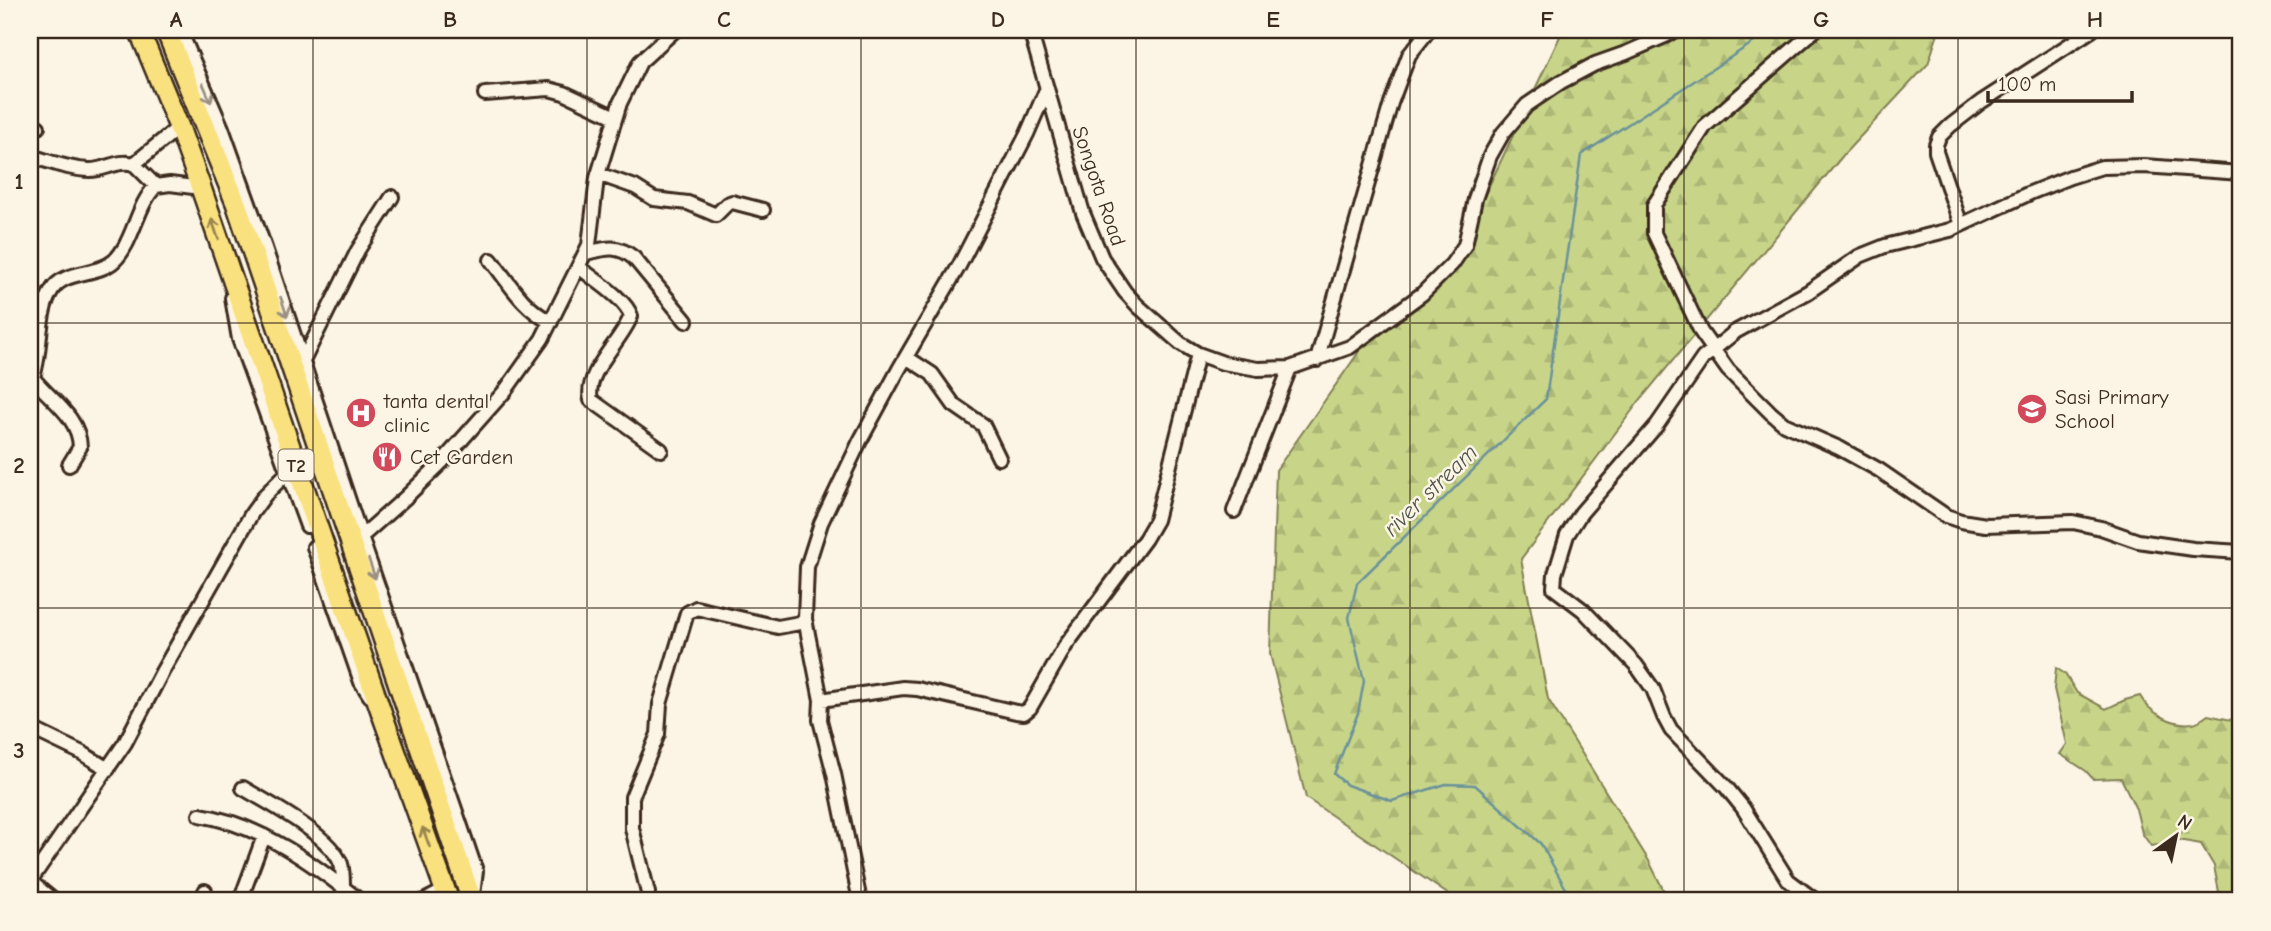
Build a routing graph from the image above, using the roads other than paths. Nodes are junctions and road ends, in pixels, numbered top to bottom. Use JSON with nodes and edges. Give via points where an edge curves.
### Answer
{"nodes":[{"id":1,"x":139,"y":30,"type":"edge"},
{"id":2,"x":166,"y":30,"type":"edge"},
{"id":3,"x":180,"y":30,"type":"edge"},
{"id":4,"x":674,"y":30,"type":"edge"},
{"id":5,"x":1030,"y":30,"type":"edge"},
{"id":6,"x":1429,"y":30,"type":"edge"},
{"id":7,"x":1675,"y":30,"type":"edge"},
{"id":8,"x":1815,"y":30,"type":"edge"},
{"id":9,"x":2092,"y":30,"type":"edge"},
{"id":10,"x":1047,"y":88,"type":"junction"},
{"id":11,"x":485,"y":94,"type":"dead end"},
{"id":12,"x":615,"y":117,"type":"junction"},
{"id":13,"x":179,"y":127,"type":"junction"},
{"id":14,"x":30,"y":156,"type":"edge"},
{"id":15,"x":134,"y":164,"type":"junction"},
{"id":16,"x":2241,"y":173,"type":"edge"},
{"id":17,"x":598,"y":174,"type":"junction"},
{"id":18,"x":156,"y":186,"type":"junction"},
{"id":19,"x":201,"y":188,"type":"junction"},
{"id":20,"x":392,"y":197,"type":"dead end"},
{"id":21,"x":763,"y":210,"type":"dead end"},
{"id":22,"x":1961,"y":225,"type":"junction"},
{"id":23,"x":586,"y":253,"type":"junction"},
{"id":24,"x":491,"y":260,"type":"dead end"},
{"id":25,"x":579,"y":267,"type":"junction"},
{"id":26,"x":231,"y":277,"type":"junction"},
{"id":27,"x":686,"y":321,"type":"dead end"},
{"id":28,"x":551,"y":322,"type":"junction"},
{"id":29,"x":1713,"y":349,"type":"junction"},
{"id":30,"x":1198,"y":354,"type":"junction"},
{"id":31,"x":906,"y":357,"type":"junction"},
{"id":32,"x":1317,"y":360,"type":"junction"},
{"id":33,"x":303,"y":361,"type":"junction"},
{"id":34,"x":1290,"y":368,"type":"junction"},
{"id":35,"x":31,"y":381,"type":"edge"},
{"id":36,"x":661,"y":450,"type":"dead end"},
{"id":37,"x":999,"y":458,"type":"dead end"},
{"id":38,"x":69,"y":465,"type":"dead end"},
{"id":39,"x":288,"y":472,"type":"junction"},
{"id":40,"x":1234,"y":511,"type":"dead end"},
{"id":41,"x":361,"y":537,"type":"junction"},
{"id":42,"x":2241,"y":552,"type":"edge"},
{"id":43,"x":805,"y":622,"type":"junction"},
{"id":44,"x":821,"y":700,"type":"junction"},
{"id":45,"x":407,"y":708,"type":"junction"},
{"id":46,"x":382,"y":714,"type":"junction"},
{"id":47,"x":30,"y":728,"type":"edge"},
{"id":48,"x":108,"y":769,"type":"junction"},
{"id":49,"x":431,"y":776,"type":"junction"},
{"id":50,"x":407,"y":782,"type":"junction"},
{"id":51,"x":243,"y":788,"type":"dead end"},
{"id":52,"x":200,"y":815,"type":"dead end"},
{"id":53,"x":264,"y":836,"type":"junction"},
{"id":54,"x":30,"y":881,"type":"edge"},
{"id":55,"x":343,"y":886,"type":"junction"},
{"id":56,"x":648,"y":893,"type":"dead end"},
{"id":57,"x":447,"y":896,"type":"edge"},
{"id":58,"x":54,"y":901,"type":"edge"},
{"id":59,"x":240,"y":901,"type":"edge"},
{"id":60,"x":359,"y":901,"type":"edge"},
{"id":61,"x":424,"y":901,"type":"edge"},
{"id":62,"x":472,"y":901,"type":"edge"},
{"id":63,"x":860,"y":901,"type":"edge"},
{"id":64,"x":1816,"y":901,"type":"edge"}],
"edges":[{"from":1,"to":13,"type":"highway","number":"T2"},
{"from":2,"to":45,"type":"highway","number":"T2","via":[[236,203]]},
{"from":3,"to":33,"type":"street","one_way":true,"via":[[222,128]]},
{"from":4,"to":12,"type":"street","via":[[640,62]]},
{"from":5,"to":10,"type":"street","name":"Songota Road"},
{"from":6,"to":32,"type":"street","via":[[1409,55],[1391,103]]},
{"from":7,"to":32,"type":"street","name":"Songota Road","via":[[1595,64],[1527,104],[1490,156],[1465,245],[1452,264],[1422,294],[1350,347]]},
{"from":8,"to":29,"type":"street","via":[[1705,126],[1654,205],[1654,233]]},
{"from":9,"to":22,"type":"street","via":[[1981,102],[1941,134],[1937,152]]},
{"from":10,"to":30,"type":"street","name":"Songota Road","via":[[1083,213],[1102,258],[1138,306]]},
{"from":10,"to":31,"type":"street","via":[[960,265]]},
{"from":11,"to":12,"type":"street","via":[[549,89]]},
{"from":12,"to":17,"type":"street"},
{"from":13,"to":15,"type":"street"},
{"from":13,"to":19,"type":"highway","number":"T2"},
{"from":14,"to":15,"type":"street","via":[[87,170]]},
{"from":15,"to":18,"type":"street"},
{"from":16,"to":22,"type":"street","via":[[2102,167]]},
{"from":17,"to":21,"type":"street","via":[[654,199],[688,203],[716,215],[732,202]]},
{"from":17,"to":23,"type":"street"},
{"from":18,"to":19,"type":"street"},
{"from":18,"to":35,"type":"street","via":[[113,261],[52,289]]},
{"from":26,"to":19,"type":"highway","number":"T2","one_way":true},
{"from":20,"to":33,"type":"street","via":[[358,250]]},
{"from":22,"to":29,"type":"street","via":[[1860,256]]},
{"from":23,"to":25,"type":"street"},
{"from":23,"to":27,"type":"street","via":[[615,248],[627,252]]},
{"from":24,"to":28,"type":"street","via":[[526,304]]},
{"from":25,"to":28,"type":"street"},
{"from":25,"to":36,"type":"street","via":[[620,300],[631,316],[597,371],[589,392],[591,400]]},
{"from":26,"to":39,"type":"street","via":[[239,339]]},
{"from":26,"to":46,"type":"highway","number":"T2"},
{"from":28,"to":41,"type":"street","via":[[505,391],[442,462]]},
{"from":29,"to":42,"type":"street","via":[[1742,385],[1784,424],[1849,453],[1947,516],[1986,525],[2073,522],[2146,542]]},
{"from":29,"to":64,"type":"street","via":[[1657,425],[1581,513],[1563,545],[1554,586],[1636,665],[1653,689],[1671,730],[1744,808],[1788,880]]},
{"from":30,"to":34,"type":"street","name":"Songota Road","via":[[1258,369]]},
{"from":30,"to":44,"type":"street","via":[[1156,520],[1066,645],[1030,708],[1016,712],[903,688]]},
{"from":31,"to":37,"type":"street","via":[[932,374],[954,405],[983,425]]},
{"from":31,"to":43,"type":"street","via":[[859,441],[821,523],[807,567]]},
{"from":32,"to":34,"type":"street","name":"Songota Road"},
{"from":33,"to":41,"type":"street"},
{"from":34,"to":40,"type":"street"},
{"from":35,"to":38,"type":"street","via":[[62,407],[73,423],[80,447]]},
{"from":39,"to":46,"type":"street","via":[[360,682]]},
{"from":39,"to":48,"type":"street","via":[[252,513]]},
{"from":41,"to":62,"type":"street","one_way":true,"via":[[476,871]]},
{"from":43,"to":44,"type":"street"},
{"from":43,"to":56,"type":"street","via":[[778,627],[696,608],[687,613],[660,704],[658,734],[632,797],[632,828]]},
{"from":44,"to":63,"type":"street","via":[[820,720]]},
{"from":45,"to":46,"type":"highway"},
{"from":45,"to":49,"type":"highway","number":"T2"},
{"from":46,"to":50,"type":"highway","number":"T2"},
{"from":47,"to":48,"type":"street"},
{"from":48,"to":54,"type":"street"},
{"from":49,"to":50,"type":"highway"},
{"from":49,"to":62,"type":"highway","number":"T2"},
{"from":57,"to":50,"type":"highway","number":"T2","one_way":true},
{"from":51,"to":55,"type":"street","via":[[319,838],[340,861]]},
{"from":52,"to":53,"type":"street"},
{"from":53,"to":55,"type":"street"},
{"from":53,"to":59,"type":"street"},
{"from":54,"to":58,"type":"street"},
{"from":55,"to":60,"type":"street"},
{"from":57,"to":61,"type":"street"}]}
